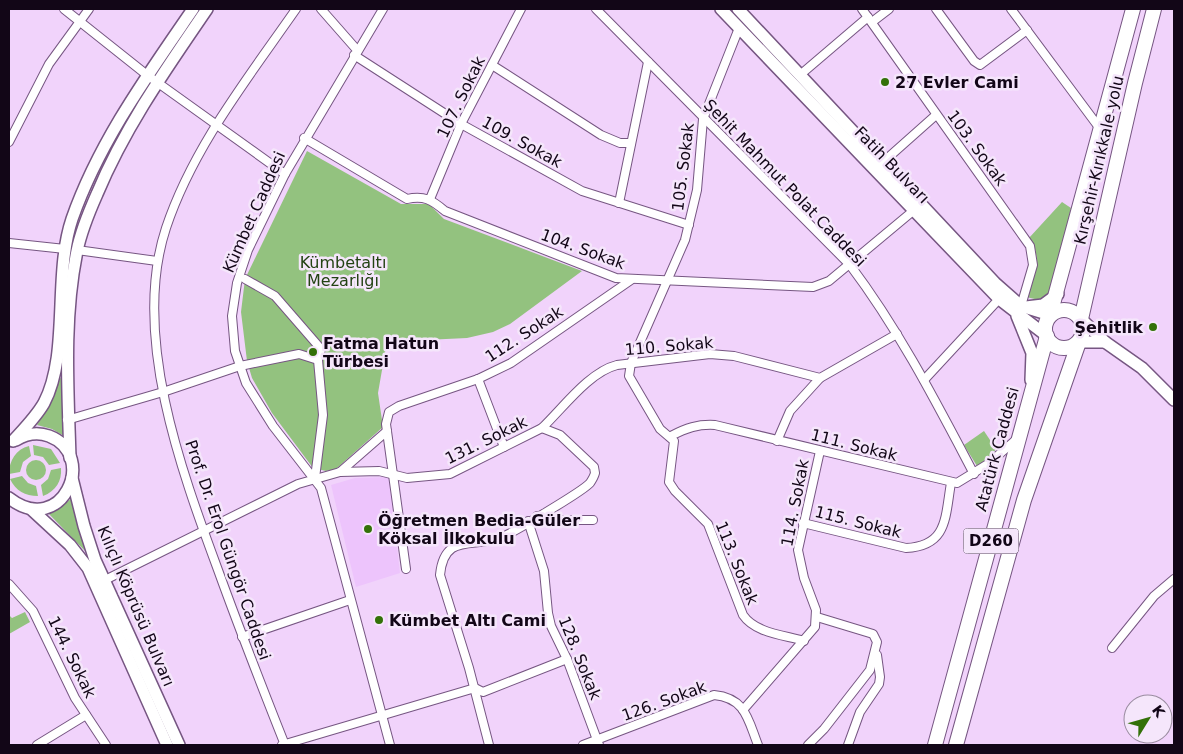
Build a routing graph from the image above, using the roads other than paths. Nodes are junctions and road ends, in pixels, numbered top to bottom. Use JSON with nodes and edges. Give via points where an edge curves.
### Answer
{"nodes":[{"id":1,"x":64,"y":9,"type":"edge"},
{"id":2,"x":89,"y":9,"type":"edge"},
{"id":3,"x":193,"y":9,"type":"edge"},
{"id":4,"x":207,"y":9,"type":"edge"},
{"id":5,"x":296,"y":9,"type":"edge"},
{"id":6,"x":321,"y":9,"type":"edge"},
{"id":7,"x":383,"y":9,"type":"edge"},
{"id":8,"x":521,"y":9,"type":"edge"},
{"id":9,"x":596,"y":9,"type":"edge"},
{"id":10,"x":721,"y":9,"type":"edge"},
{"id":11,"x":740,"y":9,"type":"edge"},
{"id":12,"x":862,"y":9,"type":"edge"},
{"id":13,"x":889,"y":9,"type":"edge"},
{"id":14,"x":936,"y":9,"type":"edge"},
{"id":15,"x":1011,"y":9,"type":"edge"},
{"id":16,"x":1133,"y":9,"type":"edge"},
{"id":17,"x":1154,"y":9,"type":"edge"},
{"id":18,"x":870,"y":20,"type":"junction"},
{"id":19,"x":80,"y":22,"type":"junction"},
{"id":20,"x":739,"y":28,"type":"junction"},
{"id":21,"x":1026,"y":30,"type":"junction"},
{"id":22,"x":356,"y":53,"type":"junction"},
{"id":23,"x":648,"y":62,"type":"junction"},
{"id":24,"x":492,"y":65,"type":"junction"},
{"id":25,"x":800,"y":75,"type":"junction"},
{"id":26,"x":152,"y":79,"type":"junction"},
{"id":27,"x":936,"y":115,"type":"junction"},
{"id":28,"x":703,"y":119,"type":"junction"},
{"id":29,"x":216,"y":124,"type":"junction"},
{"id":30,"x":461,"y":124,"type":"junction"},
{"id":31,"x":1101,"y":130,"type":"junction"},
{"id":32,"x":304,"y":138,"type":"junction"},
{"id":33,"x":9,"y":142,"type":"edge"},
{"id":34,"x":631,"y":143,"type":"junction"},
{"id":35,"x":882,"y":164,"type":"junction"},
{"id":36,"x":284,"y":174,"type":"junction"},
{"id":37,"x":430,"y":199,"type":"junction"},
{"id":38,"x":619,"y":203,"type":"junction"},
{"id":39,"x":913,"y":211,"type":"junction"},
{"id":40,"x":689,"y":226,"type":"junction"},
{"id":41,"x":9,"y":243,"type":"edge"},
{"id":42,"x":65,"y":249,"type":"junction"},
{"id":43,"x":77,"y":250,"type":"junction"},
{"id":44,"x":158,"y":261,"type":"junction"},
{"id":45,"x":850,"y":265,"type":"junction"},
{"id":46,"x":245,"y":279,"type":"dead end"},
{"id":47,"x":631,"y":280,"type":"junction"},
{"id":48,"x":667,"y":282,"type":"junction"},
{"id":49,"x":1058,"y":294,"type":"junction"},
{"id":50,"x":999,"y":299,"type":"junction"},
{"id":51,"x":1019,"y":310,"type":"junction"},
{"id":52,"x":1050,"y":315,"type":"junction"},
{"id":53,"x":1081,"y":319,"type":"junction"},
{"id":54,"x":897,"y":334,"type":"junction"},
{"id":55,"x":1047,"y":336,"type":"junction"},
{"id":56,"x":1078,"y":342,"type":"junction"},
{"id":57,"x":1105,"y":342,"type":"junction"},
{"id":58,"x":318,"y":360,"type":"junction"},
{"id":59,"x":631,"y":363,"type":"junction"},
{"id":60,"x":240,"y":366,"type":"junction"},
{"id":61,"x":820,"y":378,"type":"junction"},
{"id":62,"x":478,"y":379,"type":"junction"},
{"id":63,"x":924,"y":380,"type":"junction"},
{"id":64,"x":163,"y":392,"type":"junction"},
{"id":65,"x":1031,"y":393,"type":"junction"},
{"id":66,"x":1174,"y":400,"type":"edge"},
{"id":67,"x":67,"y":420,"type":"junction"},
{"id":68,"x":542,"y":428,"type":"junction"},
{"id":69,"x":387,"y":432,"type":"junction"},
{"id":70,"x":670,"y":436,"type":"junction"},
{"id":71,"x":1019,"y":437,"type":"junction"},
{"id":72,"x":777,"y":441,"type":"junction"},
{"id":73,"x":10,"y":444,"type":"edge"},
{"id":74,"x":504,"y":446,"type":"junction"},
{"id":75,"x":820,"y":451,"type":"junction"},
{"id":76,"x":70,"y":458,"type":"junction"},
{"id":77,"x":340,"y":472,"type":"junction"},
{"id":78,"x":974,"y":474,"type":"junction"},
{"id":79,"x":394,"y":476,"type":"junction"},
{"id":80,"x":72,"y":478,"type":"junction"},
{"id":81,"x":315,"y":478,"type":"junction"},
{"id":82,"x":951,"y":483,"type":"junction"},
{"id":83,"x":12,"y":501,"type":"edge"},
{"id":84,"x":31,"y":509,"type":"junction"},
{"id":85,"x":537,"y":516,"type":"junction"},
{"id":86,"x":593,"y":520,"type":"dead end"},
{"id":87,"x":528,"y":521,"type":"junction"},
{"id":88,"x":803,"y":523,"type":"junction"},
{"id":89,"x":203,"y":530,"type":"junction"},
{"id":90,"x":406,"y":569,"type":"dead end"},
{"id":91,"x":1174,"y":579,"type":"edge"},
{"id":92,"x":105,"y":580,"type":"junction"},
{"id":93,"x":9,"y":584,"type":"edge"},
{"id":94,"x":350,"y":600,"type":"junction"},
{"id":95,"x":817,"y":617,"type":"junction"},
{"id":96,"x":242,"y":637,"type":"junction"},
{"id":97,"x":804,"y":641,"type":"junction"},
{"id":98,"x":1112,"y":648,"type":"dead end"},
{"id":99,"x":876,"y":653,"type":"junction"},
{"id":100,"x":567,"y":659,"type":"junction"},
{"id":101,"x":475,"y":688,"type":"junction"},
{"id":102,"x":743,"y":710,"type":"junction"},
{"id":103,"x":86,"y":714,"type":"junction"},
{"id":104,"x":382,"y":716,"type":"junction"},
{"id":105,"x":598,"y":743,"type":"edge"},
{"id":106,"x":37,"y":745,"type":"edge"},
{"id":107,"x":106,"y":745,"type":"edge"},
{"id":108,"x":167,"y":745,"type":"edge"},
{"id":109,"x":179,"y":745,"type":"edge"},
{"id":110,"x":284,"y":745,"type":"edge"},
{"id":111,"x":390,"y":745,"type":"edge"},
{"id":112,"x":489,"y":745,"type":"edge"},
{"id":113,"x":583,"y":745,"type":"edge"},
{"id":114,"x":758,"y":745,"type":"edge"},
{"id":115,"x":808,"y":745,"type":"edge"},
{"id":116,"x":848,"y":745,"type":"edge"},
{"id":117,"x":935,"y":745,"type":"edge"},
{"id":118,"x":956,"y":745,"type":"edge"}],
"edges":[{"from":1,"to":19,"type":"street"},
{"from":2,"to":19,"type":"street"},
{"from":3,"to":26,"type":"main road"},
{"from":4,"to":26,"type":"main road"},
{"from":5,"to":29,"type":"street","name":"Prof. Dr. Erol Güngör Caddesi"},
{"from":6,"to":22,"type":"street","name":"109. Sokak"},
{"from":7,"to":22,"type":"street","name":"Kümbet Caddesi"},
{"from":8,"to":24,"type":"street","name":"107. Sokak"},
{"from":9,"to":23,"type":"street","name":"Şehit Mahmut Polat Caddesi"},
{"from":10,"to":20,"type":"main road","name":"Fatih Bulvarı"},
{"from":11,"to":25,"type":"main road","name":"Fatih Bulvarı"},
{"from":12,"to":18,"type":"street","name":"103. Sokak"},
{"from":13,"to":18,"type":"street"},
{"from":14,"to":21,"type":"street","via":[[980,66]]},
{"from":15,"to":21,"type":"street"},
{"from":16,"to":31,"type":"highway"},
{"from":17,"to":53,"type":"highway","name":"Kırşehir-Kırıkkale yolu"},
{"from":18,"to":25,"type":"street","via":[[841,38]]},
{"from":18,"to":27,"type":"street","name":"103. Sokak"},
{"from":19,"to":26,"type":"street"},
{"from":19,"to":33,"type":"street","via":[[49,64]]},
{"from":20,"to":28,"type":"street","name":"105. Sokak"},
{"from":20,"to":39,"type":"main road","name":"Fatih Bulvarı"},
{"from":21,"to":31,"type":"street"},
{"from":22,"to":30,"type":"street","name":"109. Sokak"},
{"from":22,"to":32,"type":"street","name":"Kümbet Caddesi"},
{"from":23,"to":28,"type":"street","name":"Şehit Mahmut Polat Caddesi"},
{"from":23,"to":34,"type":"street"},
{"from":24,"to":30,"type":"street","name":"107. Sokak"},
{"from":24,"to":34,"type":"street","via":[[601,135],[620,143]]},
{"from":25,"to":35,"type":"main road","name":"Fatih Bulvarı"},
{"from":26,"to":29,"type":"street"},
{"from":26,"to":42,"type":"main road","via":[[116,124],[72,219]]},
{"from":26,"to":43,"type":"main road","name":"Kılıçlı Köprüsü Bulvarı","via":[[114,154]]},
{"from":27,"to":35,"type":"street"},
{"from":27,"to":51,"type":"street","name":"103. Sokak","via":[[1020,229],[1033,254],[1033,265]]},
{"from":28,"to":40,"type":"street","name":"105. Sokak","via":[[697,190]]},
{"from":28,"to":45,"type":"street","name":"Şehit Mahmut Polat Caddesi"},
{"from":29,"to":36,"type":"street"},
{"from":29,"to":44,"type":"street","name":"Prof. Dr. Erol Güngör Caddesi","via":[[182,188],[166,228]]},
{"from":30,"to":37,"type":"street","name":"107. Sokak"},
{"from":30,"to":38,"type":"street","name":"109. Sokak","via":[[582,191]]},
{"from":31,"to":49,"type":"highway"},
{"from":32,"to":36,"type":"street","name":"Kümbet Caddesi"},
{"from":32,"to":37,"type":"street","via":[[407,199],[419,196]]},
{"from":34,"to":38,"type":"street"},
{"from":35,"to":51,"type":"main road","name":"Fatih Bulvarı"},
{"from":36,"to":60,"type":"street","name":"Kümbet Caddesi","via":[[248,250],[237,283],[232,316]]},
{"from":37,"to":47,"type":"street","name":"104. Sokak","via":[[445,211],[616,278]]},
{"from":38,"to":40,"type":"street","name":"109. Sokak"},
{"from":39,"to":45,"type":"street","name":"104. Sokak"},
{"from":39,"to":50,"type":"main road","name":"Fatih Bulvarı"},
{"from":40,"to":48,"type":"street","name":"105. Sokak"},
{"from":41,"to":42,"type":"street"},
{"from":42,"to":73,"type":"main road","via":[[54,377],[40,408]]},
{"from":43,"to":44,"type":"street"},
{"from":43,"to":67,"type":"main road","name":"Kılıçlı Köprüsü Bulvarı","via":[[68,316]]},
{"from":44,"to":64,"type":"street","name":"Prof. Dr. Erol Güngör Caddesi","via":[[156,325]]},
{"from":45,"to":48,"type":"street","name":"104. Sokak","via":[[829,281],[812,287]]},
{"from":45,"to":54,"type":"street","name":"Şehit Mahmut Polat Caddesi"},
{"from":46,"to":58,"type":"street","via":[[275,296],[321,349]]},
{"from":47,"to":48,"type":"street","name":"104. Sokak"},
{"from":47,"to":62,"type":"street","name":"112. Sokak","via":[[510,363]]},
{"from":48,"to":59,"type":"street"},
{"from":49,"to":51,"type":"main road","via":[[1043,305]]},
{"from":49,"to":52,"type":"highway"},
{"from":50,"to":51,"type":"main road","name":"Fatih Bulvarı"},
{"from":50,"to":63,"type":"street"},
{"from":51,"to":52,"type":"main road","name":"Fatih Bulvarı"},
{"from":51,"to":55,"type":"main road","name":"Fatih Bulvarı"},
{"from":51,"to":65,"type":"main road","via":[[1032,353]]},
{"from":52,"to":53,"type":"highway","via":[[1067,310]]},
{"from":52,"to":55,"type":"highway","via":[[1045,325]]},
{"from":53,"to":56,"type":"highway","via":[[1083,331]]},
{"from":53,"to":57,"type":"main road"},
{"from":54,"to":61,"type":"street"},
{"from":54,"to":63,"type":"street","name":"Şehit Mahmut Polat Caddesi"},
{"from":55,"to":56,"type":"highway","via":[[1061,348]]},
{"from":55,"to":65,"type":"highway","name":"Atatürk Caddesi","number":"D260"},
{"from":56,"to":57,"type":"main road"},
{"from":56,"to":118,"type":"highway","number":"D260","via":[[1024,500]]},
{"from":57,"to":66,"type":"main road","via":[[1142,368]]},
{"from":58,"to":60,"type":"street","via":[[299,354]]},
{"from":58,"to":81,"type":"street","via":[[323,415]]},
{"from":59,"to":61,"type":"street","name":"110. Sokak","via":[[710,354],[734,356]]},
{"from":59,"to":68,"type":"street","name":"110. Sokak","via":[[606,368],[596,375]]},
{"from":59,"to":70,"type":"street","via":[[629,376],[660,428]]},
{"from":60,"to":64,"type":"street"},
{"from":60,"to":81,"type":"street","name":"Kümbet Caddesi","via":[[246,383],[272,426]]},
{"from":61,"to":72,"type":"street","via":[[790,411]]},
{"from":62,"to":69,"type":"street","name":"112. Sokak","via":[[394,408],[386,417]]},
{"from":62,"to":74,"type":"street"},
{"from":63,"to":78,"type":"street","name":"Şehit Mahmut Polat Caddesi"},
{"from":64,"to":67,"type":"street"},
{"from":64,"to":89,"type":"street","name":"Prof. Dr. Erol Güngör Caddesi","via":[[180,463]]},
{"from":65,"to":71,"type":"highway","name":"Atatürk Caddesi","number":"D260"},
{"from":67,"to":76,"type":"main road","name":"Kılıçlı Köprüsü Bulvarı"},
{"from":68,"to":74,"type":"street","name":"131. Sokak"},
{"from":68,"to":85,"type":"street","name":"131. Sokak","via":[[560,435],[590,462],[596,473],[589,484]]},
{"from":69,"to":77,"type":"street"},
{"from":69,"to":79,"type":"street","name":"112. Sokak"},
{"from":70,"to":72,"type":"street","name":"111. Sokak","via":[[700,424]]},
{"from":70,"to":97,"type":"street","name":"113. Sokak","via":[[674,445],[669,482],[708,524],[743,615],[756,627]]},
{"from":71,"to":78,"type":"street"},
{"from":71,"to":117,"type":"highway","name":"Atatürk Caddesi","number":"D260"},
{"from":72,"to":75,"type":"street","name":"111. Sokak"},
{"from":73,"to":76,"type":"main road","via":[[27,435],[44,435],[59,442]]},
{"from":74,"to":79,"type":"street","name":"131. Sokak","via":[[450,474],[422,478]]},
{"from":75,"to":82,"type":"street","name":"111. Sokak"},
{"from":75,"to":88,"type":"street","name":"114. Sokak"},
{"from":76,"to":80,"type":"main road","name":"Kılıçlı Köprüsü Bulvarı"},
{"from":77,"to":79,"type":"street","name":"131. Sokak","via":[[364,470]]},
{"from":77,"to":81,"type":"street"},
{"from":78,"to":82,"type":"street"},
{"from":79,"to":90,"type":"street","name":"112. Sokak"},
{"from":80,"to":84,"type":"main road","via":[[69,490],[57,503]]},
{"from":80,"to":92,"type":"main road","name":"Kılıçlı Köprüsü Bulvarı","via":[[90,544]]},
{"from":81,"to":89,"type":"street"},
{"from":81,"to":94,"type":"street","name":"Kümbet Caddesi","via":[[321,488]]},
{"from":82,"to":88,"type":"street","name":"115. Sokak","via":[[943,527],[934,541],[924,547],[906,548]]},
{"from":83,"to":84,"type":"main road"},
{"from":84,"to":108,"type":"main road","name":"Kılıçlı Köprüsü Bulvarı","via":[[70,544],[88,568]]},
{"from":85,"to":86,"type":"street"},
{"from":85,"to":87,"type":"street"},
{"from":87,"to":100,"type":"street","name":"128. Sokak","via":[[544,571],[551,626]]},
{"from":87,"to":101,"type":"street","via":[[501,538],[456,545],[441,560],[440,575]]},
{"from":88,"to":95,"type":"street","name":"114. Sokak","via":[[798,550]]},
{"from":89,"to":92,"type":"street"},
{"from":89,"to":96,"type":"street","name":"Prof. Dr. Erol Güngör Caddesi"},
{"from":91,"to":98,"type":"street","via":[[1154,596]]},
{"from":92,"to":109,"type":"main road","name":"Kılıçlı Köprüsü Bulvarı"},
{"from":93,"to":103,"type":"street","name":"144. Sokak","via":[[33,611],[65,679]]},
{"from":94,"to":96,"type":"street"},
{"from":94,"to":104,"type":"street","name":"Kümbet Caddesi"},
{"from":95,"to":97,"type":"street","via":[[812,632]]},
{"from":95,"to":99,"type":"street","via":[[873,634],[877,642]]},
{"from":96,"to":110,"type":"street","name":"Prof. Dr. Erol Güngör Caddesi"},
{"from":97,"to":102,"type":"street"},
{"from":99,"to":115,"type":"street","via":[[862,682]]},
{"from":99,"to":116,"type":"street","via":[[879,684],[860,712]]},
{"from":100,"to":101,"type":"street","via":[[483,692]]},
{"from":100,"to":105,"type":"street","name":"128. Sokak"},
{"from":101,"to":104,"type":"street"},
{"from":101,"to":112,"type":"street"},
{"from":102,"to":105,"type":"street","name":"126. Sokak","via":[[731,698],[714,695]]},
{"from":102,"to":114,"type":"street"},
{"from":103,"to":106,"type":"street"},
{"from":103,"to":107,"type":"street","name":"144. Sokak"},
{"from":104,"to":110,"type":"street"},
{"from":104,"to":111,"type":"street","name":"Kümbet Caddesi"},
{"from":105,"to":113,"type":"street","name":"126. Sokak"}]}
